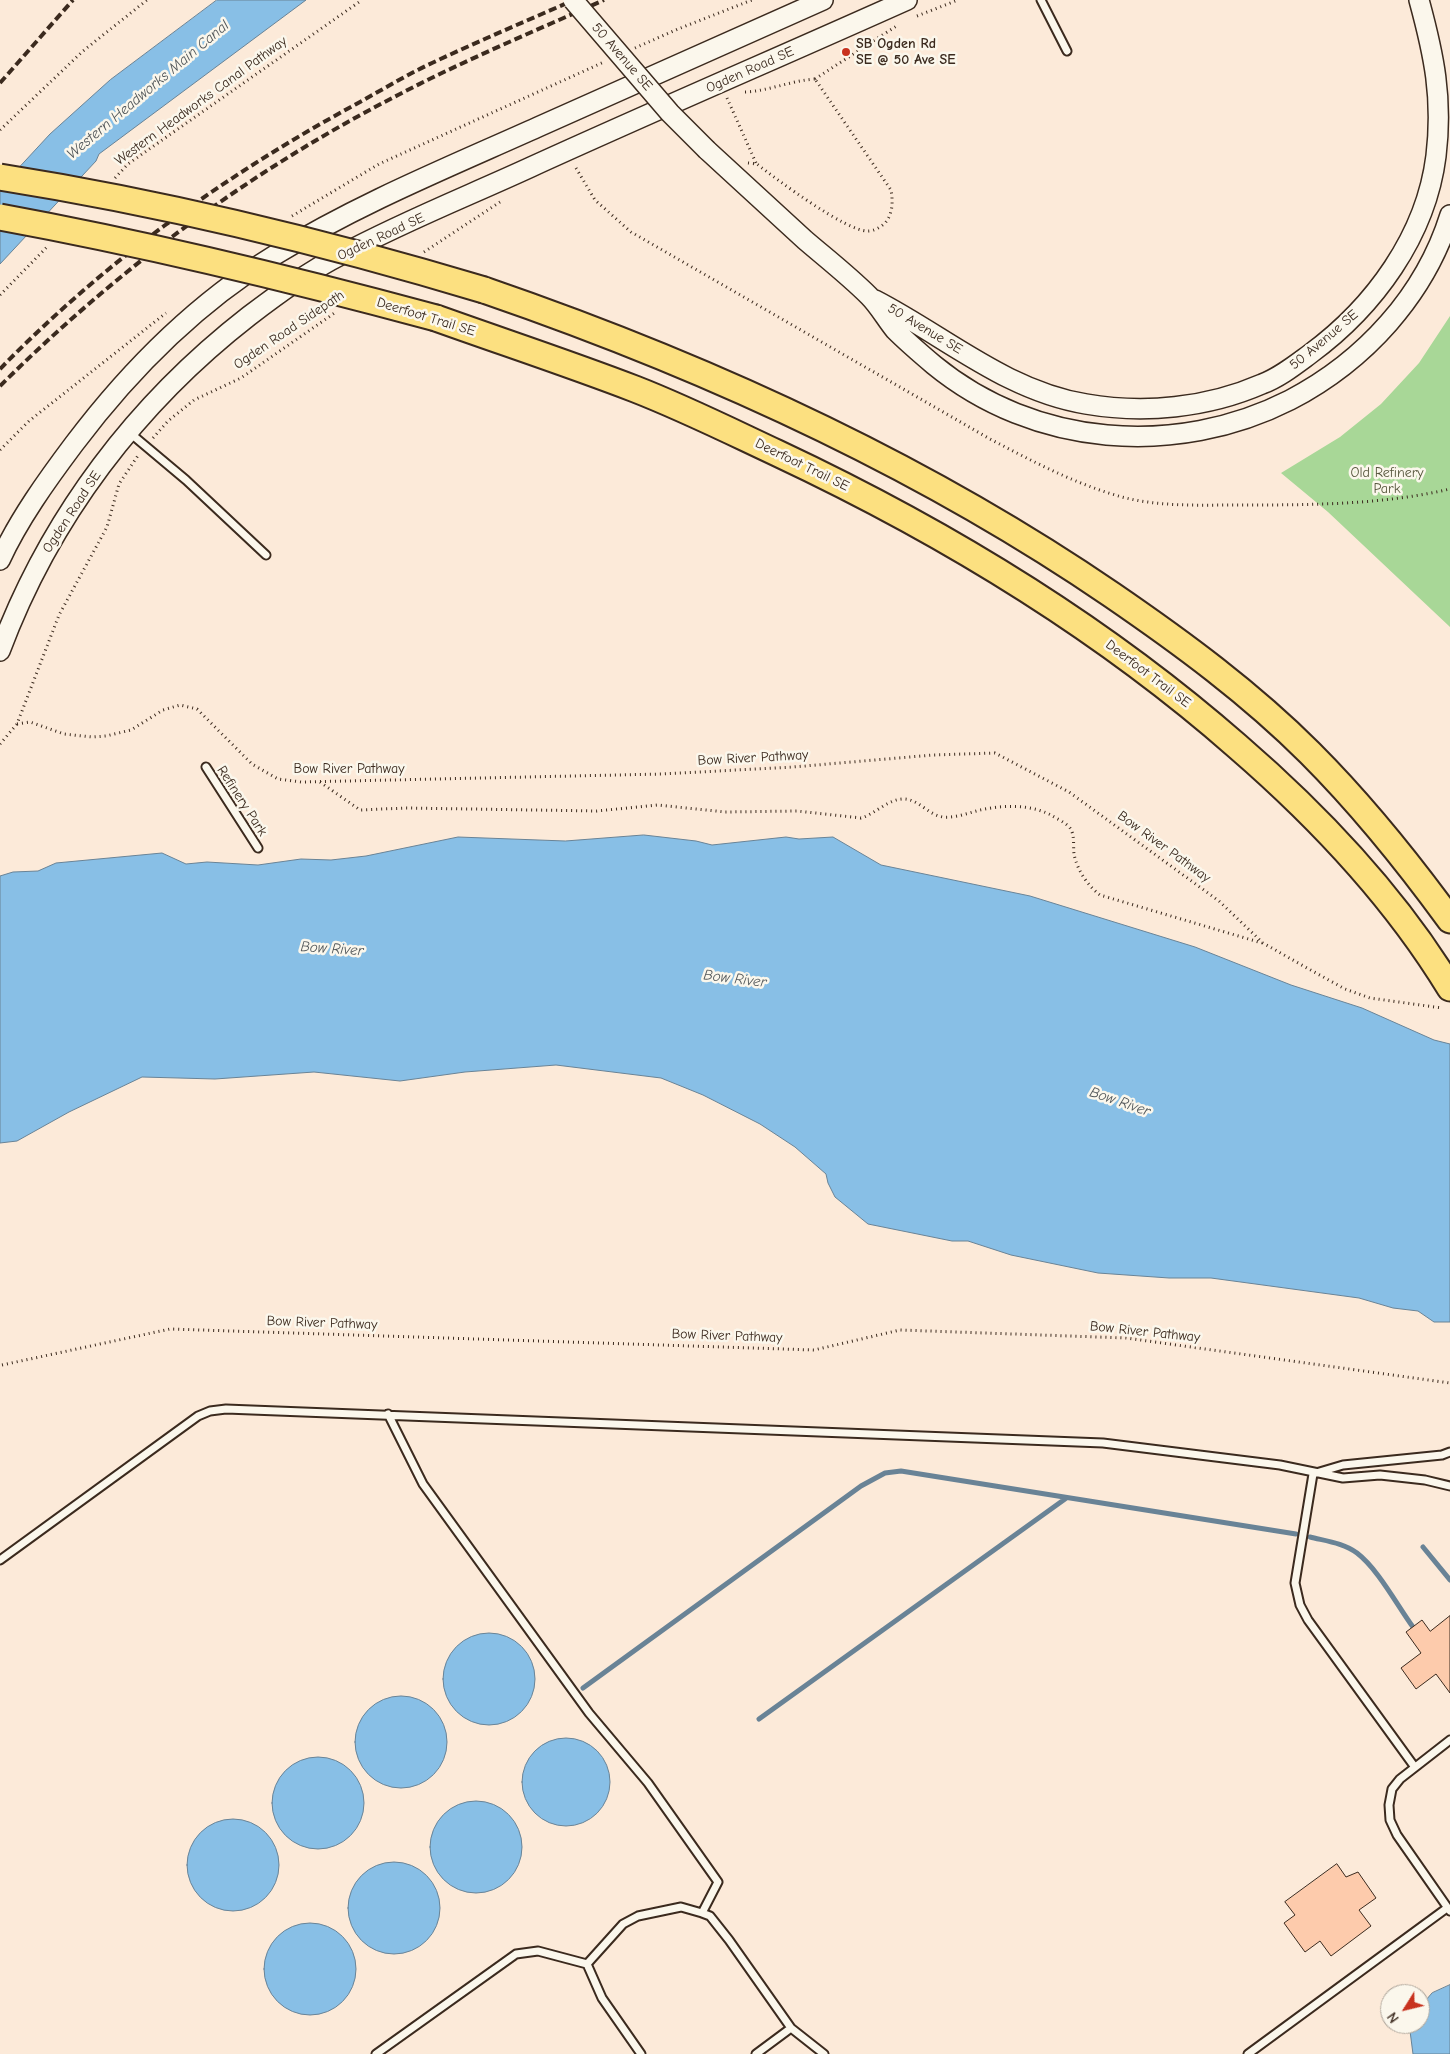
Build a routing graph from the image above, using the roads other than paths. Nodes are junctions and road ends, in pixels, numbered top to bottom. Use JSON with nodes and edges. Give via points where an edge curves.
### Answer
{"nodes":[{"id":1,"x":573,"y":0,"type":"edge"},
{"id":2,"x":824,"y":0,"type":"edge"},
{"id":3,"x":907,"y":0,"type":"edge"},
{"id":4,"x":1041,"y":0,"type":"edge"},
{"id":5,"x":1408,"y":0,"type":"edge"},
{"id":6,"x":1419,"y":0,"type":"edge"},
{"id":7,"x":1067,"y":51,"type":"dead end"},
{"id":8,"x":1434,"y":54,"type":"junction"},
{"id":9,"x":0,"y":177,"type":"edge"},
{"id":10,"x":1450,"y":215,"type":"edge"},
{"id":11,"x":0,"y":217,"type":"edge"},
{"id":12,"x":870,"y":297,"type":"junction"},
{"id":13,"x":128,"y":431,"type":"junction"},
{"id":14,"x":266,"y":555,"type":"dead end"},
{"id":15,"x":0,"y":560,"type":"edge"},
{"id":16,"x":0,"y":651,"type":"edge"},
{"id":17,"x":206,"y":767,"type":"dead end"},
{"id":18,"x":258,"y":848,"type":"dead end"},
{"id":19,"x":1450,"y":920,"type":"edge"},
{"id":20,"x":1450,"y":988,"type":"edge"},
{"id":21,"x":388,"y":1414,"type":"junction"},
{"id":22,"x":1450,"y":1452,"type":"edge"},
{"id":23,"x":1313,"y":1474,"type":"junction"},
{"id":24,"x":1450,"y":1486,"type":"edge"},
{"id":25,"x":0,"y":1560,"type":"edge"},
{"id":26,"x":1450,"y":1740,"type":"edge"},
{"id":27,"x":1414,"y":1766,"type":"junction"},
{"id":28,"x":1449,"y":1910,"type":"edge"},
{"id":29,"x":702,"y":1913,"type":"junction"},
{"id":30,"x":587,"y":1964,"type":"junction"},
{"id":31,"x":791,"y":2028,"type":"junction"},
{"id":32,"x":376,"y":2054,"type":"edge"},
{"id":33,"x":641,"y":2054,"type":"edge"},
{"id":34,"x":756,"y":2054,"type":"edge"},
{"id":35,"x":824,"y":2054,"type":"edge"},
{"id":36,"x":1248,"y":2054,"type":"edge"}],
"edges":[{"from":1,"to":12,"type":"street","name":"50 Avenue SE","bridge":true,"via":[[664,106],[707,150]]},
{"from":2,"to":15,"type":"street","via":[[352,212],[273,256],[225,290],[175,332],[121,386],[43,486]]},
{"from":3,"to":13,"type":"street","name":"Ogden Road SE","via":[[567,150],[340,255],[274,296],[218,340]]},
{"from":4,"to":7,"type":"lane"},
{"from":5,"to":8,"type":"street"},
{"from":6,"to":8,"type":"street","name":"50 Avenue SE"},
{"from":8,"to":12,"type":"street","name":"50 Avenue SE","via":[[1438,84],[1436,156],[1428,191],[1400,256],[1367,303],[1346,324],[1302,360],[1262,384],[1204,402],[1170,408],[1084,404],[1050,395],[1000,375]]},
{"from":9,"to":19,"type":"highway","bridge":true,"via":[[133,200],[274,231],[484,290],[583,324],[751,394],[959,499],[1083,575],[1215,668],[1291,735],[1377,827]]},
{"from":10,"to":12,"type":"street","name":"50 Avenue SE","via":[[1432,259],[1409,299],[1377,337],[1343,366],[1301,394],[1257,415],[1189,432],[1142,438],[1067,431],[988,401],[936,366],[896,330]]},
{"from":11,"to":20,"type":"highway","name":"Deerfoot Trail SE","bridge":true,"via":[[132,242],[279,276],[436,318],[704,418],[889,508],[1060,610],[1187,702],[1280,784],[1391,903],[1429,953]]},
{"from":13,"to":14,"type":"lane"},
{"from":13,"to":16,"type":"street","name":"Ogden Road SE","via":[[70,508],[40,560]]},
{"from":17,"to":18,"type":"lane","name":"Refinery Park"},
{"from":21,"to":23,"type":"lane","via":[[1103,1443],[1280,1465]]},
{"from":21,"to":25,"type":"lane","via":[[226,1408],[210,1411],[198,1416]]},
{"from":21,"to":29,"type":"lane","via":[[423,1484],[589,1713],[648,1783],[718,1882]]},
{"from":22,"to":23,"type":"lane","via":[[1344,1465]]},
{"from":23,"to":24,"type":"lane","via":[[1343,1478],[1380,1475]]},
{"from":23,"to":27,"type":"lane","via":[[1295,1583],[1300,1606]]},
{"from":26,"to":27,"type":"lane"},
{"from":27,"to":28,"type":"lane","via":[[1392,1789],[1388,1805],[1390,1820],[1397,1836]]},
{"from":28,"to":36,"type":"lane"},
{"from":29,"to":30,"type":"lane","via":[[681,1907],[638,1916],[623,1924]]},
{"from":29,"to":31,"type":"lane","via":[[710,1916],[729,1940]]},
{"from":30,"to":32,"type":"lane","via":[[538,1952],[516,1954]]},
{"from":30,"to":33,"type":"lane","via":[[602,1998]]},
{"from":31,"to":34,"type":"lane"},
{"from":31,"to":35,"type":"lane"}]}
